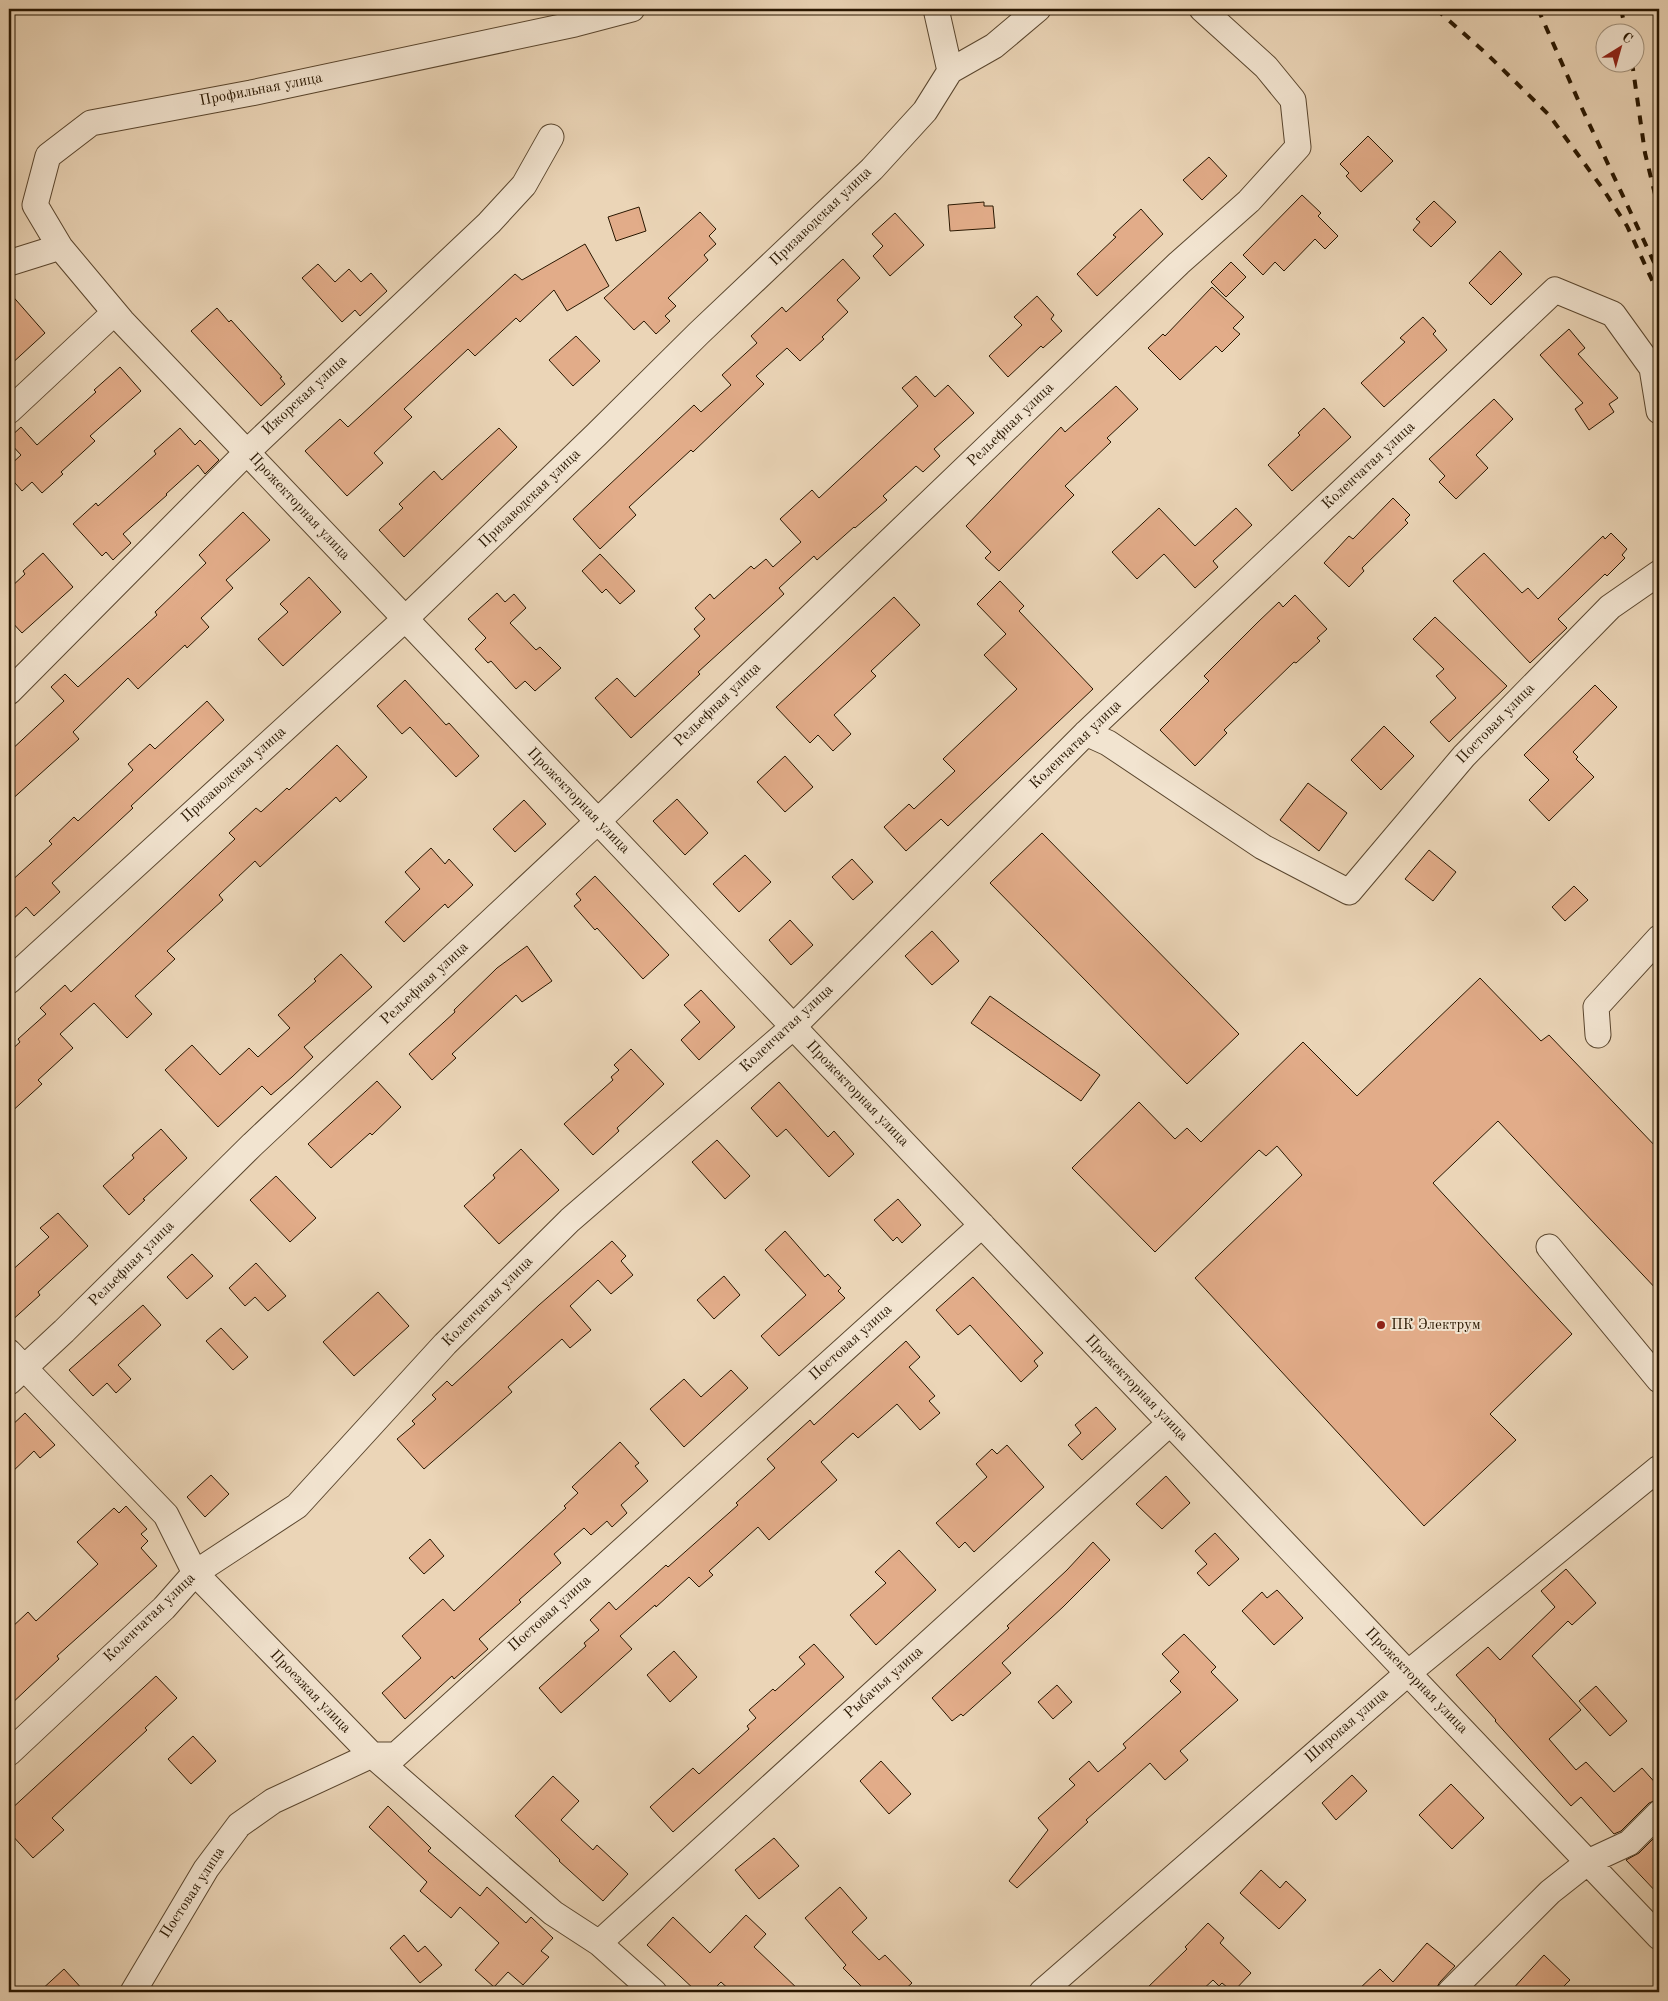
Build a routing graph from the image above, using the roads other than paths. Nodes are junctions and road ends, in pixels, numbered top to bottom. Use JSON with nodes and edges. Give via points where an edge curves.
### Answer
{"nodes":[{"id":1,"x":632,"y":9,"type":"edge"},
{"id":2,"x":936,"y":9,"type":"edge"},
{"id":3,"x":1038,"y":9,"type":"edge"},
{"id":4,"x":1202,"y":9,"type":"edge"},
{"id":5,"x":950,"y":71,"type":"junction"},
{"id":6,"x":551,"y":137,"type":"dead end"},
{"id":7,"x":60,"y":247,"type":"junction"},
{"id":8,"x":9,"y":263,"type":"edge"},
{"id":9,"x":114,"y":313,"type":"junction"},
{"id":10,"x":9,"y":411,"type":"edge"},
{"id":11,"x":1659,"y":411,"type":"edge"},
{"id":12,"x":246,"y":452,"type":"junction"},
{"id":13,"x":1659,"y":573,"type":"edge"},
{"id":14,"x":405,"y":619,"type":"junction"},
{"id":15,"x":9,"y":692,"type":"edge"},
{"id":16,"x":1086,"y":733,"type":"junction"},
{"id":17,"x":598,"y":821,"type":"junction"},
{"id":18,"x":1659,"y":938,"type":"edge"},
{"id":19,"x":9,"y":981,"type":"edge"},
{"id":20,"x":793,"y":1027,"type":"junction"},
{"id":21,"x":1598,"y":1035,"type":"dead end"},
{"id":22,"x":982,"y":1225,"type":"junction"},
{"id":23,"x":1549,"y":1247,"type":"dead end"},
{"id":24,"x":14,"y":1368,"type":"edge"},
{"id":25,"x":1659,"y":1380,"type":"edge"},
{"id":26,"x":1170,"y":1423,"type":"junction"},
{"id":27,"x":1659,"y":1468,"type":"edge"},
{"id":28,"x":195,"y":1573,"type":"junction"},
{"id":29,"x":1408,"y":1673,"type":"junction"},
{"id":30,"x":9,"y":1754,"type":"edge"},
{"id":31,"x":372,"y":1755,"type":"junction"},
{"id":32,"x":1659,"y":1813,"type":"edge"},
{"id":33,"x":1588,"y":1862,"type":"junction"},
{"id":34,"x":1659,"y":1937,"type":"edge"},
{"id":35,"x":599,"y":1943,"type":"junction"},
{"id":36,"x":133,"y":1992,"type":"edge"},
{"id":37,"x":654,"y":1992,"type":"edge"},
{"id":38,"x":1042,"y":1992,"type":"edge"},
{"id":39,"x":1450,"y":1992,"type":"edge"}],
"edges":[{"from":1,"to":7,"type":"street","name":"Профильная улица","via":[[260,91],[91,123],[48,156],[35,204]]},
{"from":2,"to":5,"type":"street"},
{"from":3,"to":5,"type":"street","name":"Призаводская улица","via":[[994,46]]},
{"from":4,"to":17,"type":"street","name":"Рельефная улица","via":[[1266,67],[1293,100],[1298,147],[1249,201],[1179,263]]},
{"from":5,"to":14,"type":"street","name":"Призаводская улица","via":[[925,111],[872,169]]},
{"from":6,"to":12,"type":"street","name":"Ижорская улица","via":[[524,185],[489,223]]},
{"from":7,"to":8,"type":"street"},
{"from":7,"to":9,"type":"street","name":"Прожекторная улица"},
{"from":9,"to":10,"type":"street"},
{"from":9,"to":12,"type":"street","name":"Прожекторная улица"},
{"from":11,"to":16,"type":"street","name":"Коленчатая улица","via":[[1652,368],[1613,314],[1555,290]]},
{"from":12,"to":14,"type":"street","name":"Прожекторная улица"},
{"from":12,"to":15,"type":"street","name":"Ижорская улица"},
{"from":13,"to":16,"type":"street","name":"Постовая улица","via":[[1610,606],[1464,756],[1349,892],[1263,846],[1108,743]]},
{"from":14,"to":17,"type":"street","name":"Прожекторная улица"},
{"from":14,"to":19,"type":"street","name":"Призаводская улица"},
{"from":16,"to":20,"type":"street","name":"Коленчатая улица"},
{"from":17,"to":20,"type":"street","name":"Прожекторная улица"},
{"from":17,"to":24,"type":"street","name":"Рельефная улица","via":[[253,1144],[64,1332]]},
{"from":18,"to":21,"type":"street","via":[[1596,1007]]},
{"from":20,"to":22,"type":"street","name":"Прожекторная улица"},
{"from":20,"to":28,"type":"street","name":"Коленчатая улица","via":[[570,1220],[445,1344],[297,1506]]},
{"from":22,"to":26,"type":"street","name":"Прожекторная улица"},
{"from":22,"to":31,"type":"street","name":"Постовая улица","via":[[396,1755]]},
{"from":23,"to":25,"type":"street"},
{"from":24,"to":28,"type":"street","name":"Проезжая улица","via":[[166,1515]]},
{"from":26,"to":29,"type":"street","name":"Прожекторная улица"},
{"from":26,"to":35,"type":"street","name":"Рыбачья улица"},
{"from":27,"to":29,"type":"street","name":"Широкая улица"},
{"from":28,"to":30,"type":"street","name":"Коленчатая улица","via":[[164,1608]]},
{"from":28,"to":31,"type":"street","name":"Проезжая улица"},
{"from":29,"to":33,"type":"street","name":"Прожекторная улица"},
{"from":29,"to":38,"type":"street","name":"Широкая улица"},
{"from":31,"to":35,"type":"street","name":"Проезжая улица","via":[[553,1913]]},
{"from":31,"to":36,"type":"street","name":"Постовая улица","via":[[273,1801],[239,1825],[206,1868]]},
{"from":32,"to":33,"type":"street","via":[[1629,1844]]},
{"from":33,"to":34,"type":"street","name":"Прожекторная улица"},
{"from":33,"to":39,"type":"street","via":[[1550,1892]]},
{"from":35,"to":37,"type":"street","name":"Проезжая улица"}]}
